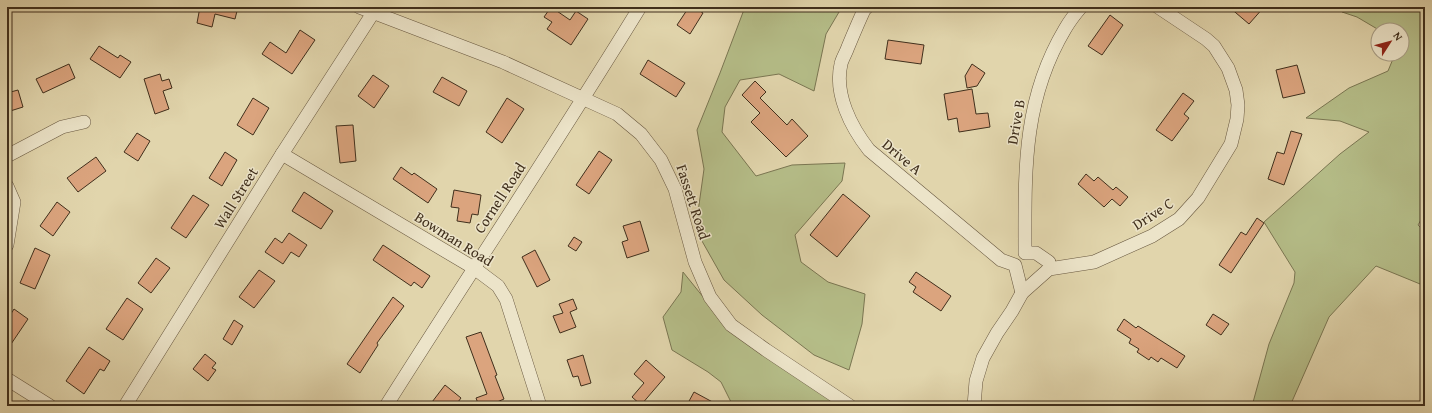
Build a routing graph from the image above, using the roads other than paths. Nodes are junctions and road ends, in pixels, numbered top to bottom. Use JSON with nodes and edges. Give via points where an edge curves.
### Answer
{"nodes":[{"id":1,"x":359,"y":7,"type":"edge"},
{"id":2,"x":640,"y":7,"type":"edge"},
{"id":3,"x":867,"y":7,"type":"edge"},
{"id":4,"x":1081,"y":7,"type":"edge"},
{"id":5,"x":1158,"y":7,"type":"edge"},
{"id":6,"x":375,"y":10,"type":"edge"},
{"id":7,"x":584,"y":99,"type":"junction"},
{"id":8,"x":84,"y":122,"type":"dead end"},
{"id":9,"x":282,"y":154,"type":"junction"},
{"id":10,"x":7,"y":156,"type":"edge"},
{"id":11,"x":7,"y":186,"type":"edge"},
{"id":12,"x":7,"y":245,"type":"edge"},
{"id":13,"x":1025,"y":253,"type":"junction"},
{"id":14,"x":1015,"y":265,"type":"junction"},
{"id":15,"x":474,"y":268,"type":"junction"},
{"id":16,"x":1049,"y":268,"type":"junction"},
{"id":17,"x":1022,"y":293,"type":"junction"},
{"id":18,"x":7,"y":380,"type":"edge"},
{"id":19,"x":50,"y":406,"type":"edge"},
{"id":20,"x":125,"y":406,"type":"edge"},
{"id":21,"x":386,"y":406,"type":"edge"},
{"id":22,"x":540,"y":406,"type":"edge"},
{"id":23,"x":850,"y":406,"type":"edge"},
{"id":24,"x":974,"y":406,"type":"edge"}],
"edges":[{"from":1,"to":6,"type":"street","name":"Fassett Road"},
{"from":2,"to":7,"type":"street","name":"Cornell Road"},
{"from":3,"to":14,"type":"street","name":"Drive A","via":[[841,64],[840,79],[842,99],[859,137],[869,150],[1001,260]]},
{"from":4,"to":13,"type":"street","name":"Drive B","via":[[1053,52],[1036,99],[1029,130],[1025,171]]},
{"from":5,"to":16,"type":"street","name":"Drive C","via":[[1206,39],[1214,46],[1228,68],[1238,105],[1231,144],[1198,198],[1179,219],[1152,236],[1094,262]]},
{"from":6,"to":7,"type":"street","name":"Fassett Road","via":[[503,62]]},
{"from":6,"to":9,"type":"street","name":"Wall Street"},
{"from":7,"to":15,"type":"street","name":"Cornell Road"},
{"from":7,"to":23,"type":"street","name":"Fassett Road","via":[[617,114],[641,134],[662,160],[675,189],[697,268],[710,296],[731,325]]},
{"from":8,"to":10,"type":"street","via":[[62,127]]},
{"from":9,"to":15,"type":"street","name":"Bowman Road"},
{"from":9,"to":20,"type":"street","name":"Wall Street"},
{"from":11,"to":12,"type":"street","via":[[14,202]]},
{"from":13,"to":14,"type":"street"},
{"from":13,"to":16,"type":"street","via":[[1036,253],[1049,262]]},
{"from":14,"to":17,"type":"street"},
{"from":15,"to":21,"type":"street","name":"Cornell Road"},
{"from":15,"to":22,"type":"street","name":"Bowman Road","via":[[498,286],[506,299]]},
{"from":16,"to":17,"type":"street"},
{"from":17,"to":24,"type":"street","via":[[983,358],[976,381]]},
{"from":18,"to":19,"type":"street"}]}
